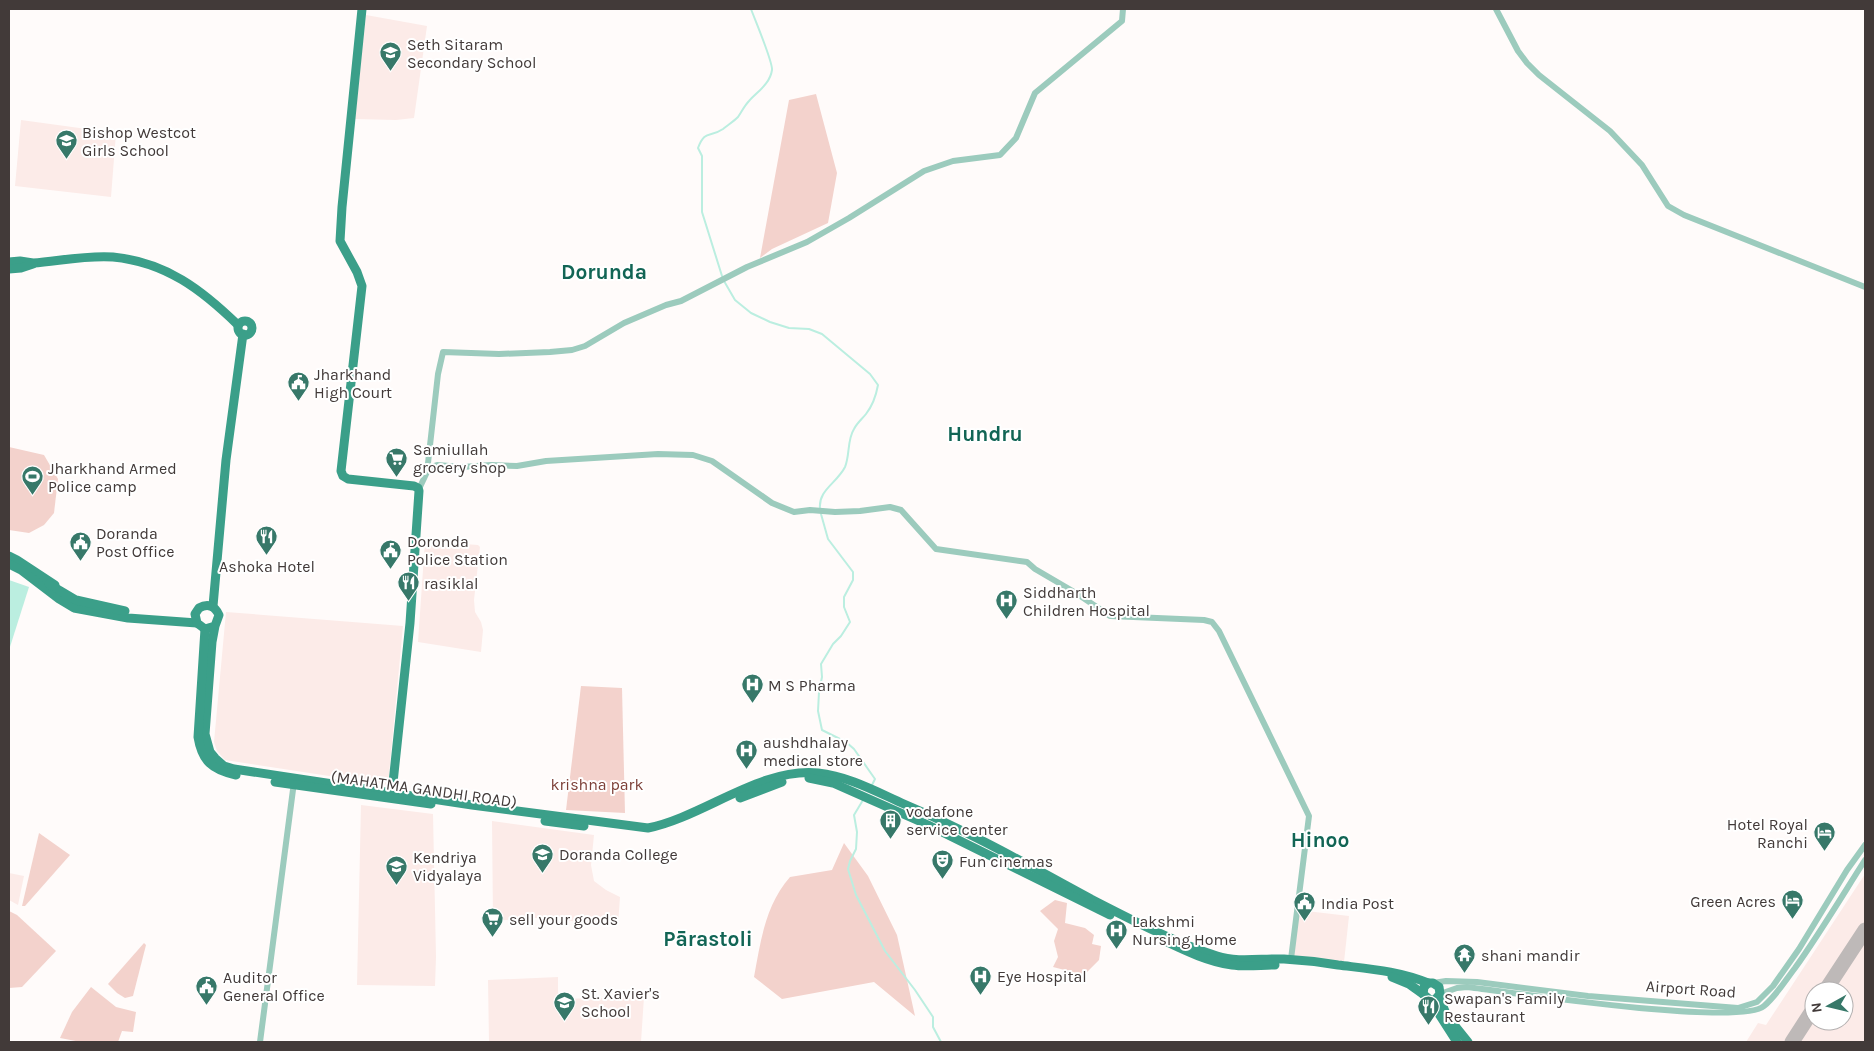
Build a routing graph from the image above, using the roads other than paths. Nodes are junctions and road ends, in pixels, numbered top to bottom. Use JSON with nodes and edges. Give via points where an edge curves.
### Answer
{"nodes":[{"id":1,"x":362,"y":9,"type":"edge"},
{"id":2,"x":1123,"y":9,"type":"edge"},
{"id":3,"x":1496,"y":9,"type":"edge"},
{"id":4,"x":9,"y":266,"type":"edge"},
{"id":5,"x":1865,"y":287,"type":"edge"},
{"id":6,"x":427,"y":472,"type":"junction"},
{"id":7,"x":419,"y":489,"type":"junction"},
{"id":8,"x":9,"y":557,"type":"edge"},
{"id":9,"x":9,"y":563,"type":"edge"},
{"id":10,"x":212,"y":606,"type":"junction"},
{"id":11,"x":105,"y":611,"type":"junction"},
{"id":12,"x":196,"y":619,"type":"junction"},
{"id":13,"x":215,"y":626,"type":"junction"},
{"id":14,"x":205,"y":629,"type":"junction"},
{"id":15,"x":294,"y":782,"type":"junction"},
{"id":16,"x":848,"y":785,"type":"junction"},
{"id":17,"x":392,"y":792,"type":"junction"},
{"id":18,"x":892,"y":799,"type":"junction"},
{"id":19,"x":889,"y":808,"type":"junction"},
{"id":20,"x":1865,"y":844,"type":"edge"},
{"id":21,"x":1865,"y":860,"type":"edge"},
{"id":22,"x":1291,"y":959,"type":"junction"},
{"id":23,"x":1431,"y":983,"type":"junction"},
{"id":24,"x":1433,"y":997,"type":"junction"},
{"id":25,"x":260,"y":1042,"type":"edge"},
{"id":26,"x":1457,"y":1042,"type":"edge"},
{"id":27,"x":1468,"y":1042,"type":"edge"}],
"edges":[{"from":1,"to":7,"type":"main road","via":[[340,241],[362,286],[341,471],[348,479]]},
{"from":2,"to":6,"type":"street","via":[[1122,21],[1035,93],[1016,138],[1004,152],[924,170],[807,242],[624,323],[585,346],[572,350],[500,354],[443,352]]},
{"from":3,"to":5,"type":"street","via":[[1527,63],[1631,152],[1668,206]]},
{"from":4,"to":10,"type":"main road","via":[[20,261],[33,264],[112,257],[150,265],[176,276],[214,302],[238,325],[243,334],[225,469]]},
{"from":6,"to":7,"type":"street"},
{"from":6,"to":22,"type":"street","via":[[437,465],[517,466],[546,461],[693,455],[712,461],[782,509],[835,512],[898,508],[936,549],[1028,562],[1035,570],[1110,616],[1204,620],[1215,625],[1309,816]]},
{"from":7,"to":17,"type":"main road","via":[[410,623]]},
{"from":8,"to":11,"type":"main road","via":[[79,600]]},
{"from":9,"to":11,"type":"main road","via":[[74,608]]},
{"from":10,"to":12,"type":"main road","via":[[199,608]]},
{"from":10,"to":13,"type":"main road","via":[[219,615]]},
{"from":11,"to":12,"type":"main road","via":[[130,618]]},
{"from":12,"to":14,"type":"main road"},
{"from":13,"to":14,"type":"main road"},
{"from":13,"to":15,"type":"main road","via":[[205,734],[210,752],[224,766]]},
{"from":14,"to":15,"type":"main road","name":"(MAHATMA GANDHI ROAD)","via":[[198,737],[205,760],[223,772]]},
{"from":15,"to":16,"type":"main road","name":"(MAHATMA GANDHI ROAD)","via":[[643,833],[670,827],[787,780],[815,778]]},
{"from":15,"to":17,"type":"main road"},
{"from":15,"to":25,"type":"street"},
{"from":16,"to":17,"type":"main road","via":[[818,773],[784,775],[648,828]]},
{"from":16,"to":18,"type":"main road"},
{"from":16,"to":19,"type":"main road"},
{"from":18,"to":19,"type":"main road"},
{"from":18,"to":22,"type":"main road","via":[[939,819],[1120,914],[1191,946],[1225,958]]},
{"from":19,"to":24,"type":"main road","via":[[1184,950],[1215,961],[1241,966],[1292,965],[1385,976],[1402,980]]},
{"from":20,"to":23,"type":"street","name":"Airport Road","via":[[1773,986],[1757,1002],[1738,1008],[1588,996],[1471,981]]},
{"from":21,"to":24,"type":"street","name":"Airport Road","via":[[1807,951],[1762,1008],[1722,1012],[1613,1006],[1467,987]]},
{"from":22,"to":23,"type":"main road","via":[[1391,971]]},
{"from":23,"to":24,"type":"main road","via":[[1439,987]]},
{"from":23,"to":24,"type":"main road","via":[[1423,989]]},
{"from":24,"to":26,"type":"main road"},
{"from":24,"to":27,"type":"main road"}]}
